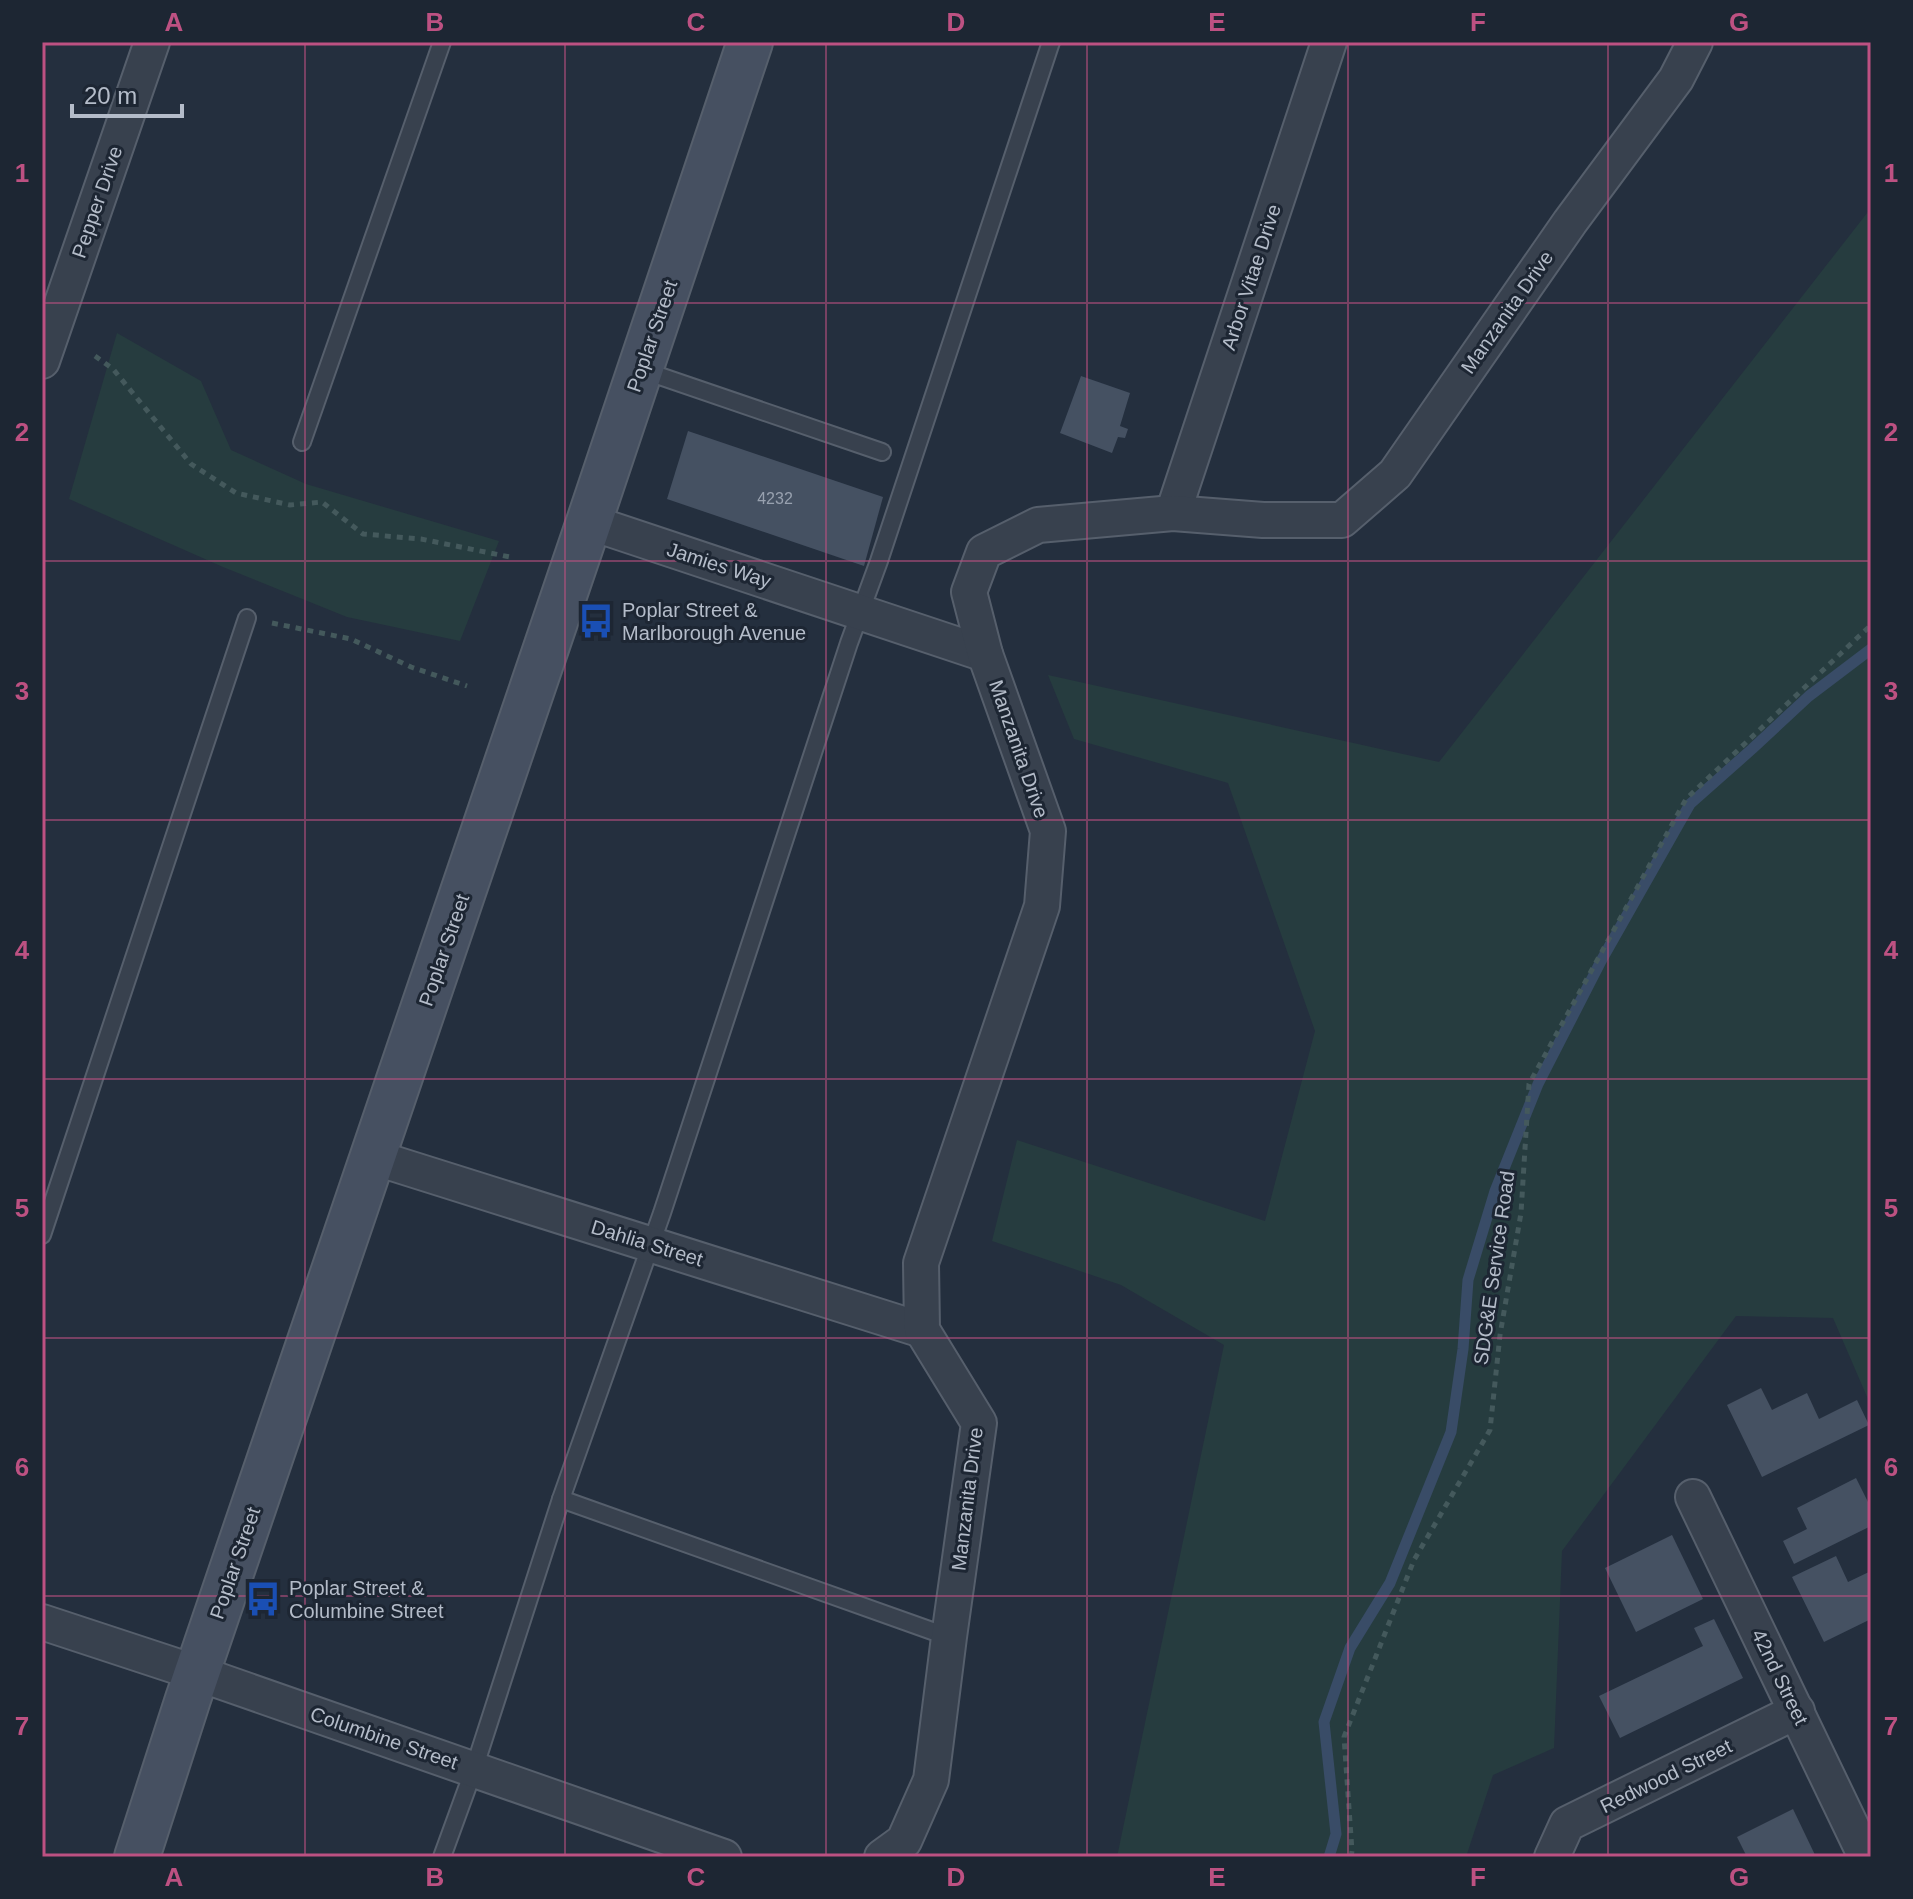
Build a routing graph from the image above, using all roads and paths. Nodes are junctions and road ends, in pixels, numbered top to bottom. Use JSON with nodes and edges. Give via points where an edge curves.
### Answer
{"nodes":[{"id":1,"x":152,"y":42,"type":"edge"},
{"id":2,"x":442,"y":42,"type":"edge"},
{"id":3,"x":750,"y":42,"type":"edge"},
{"id":4,"x":1051,"y":42,"type":"edge"},
{"id":5,"x":1329,"y":42,"type":"edge"},
{"id":6,"x":1695,"y":42,"type":"edge"},
{"id":7,"x":95,"y":356,"type":"dead end"},
{"id":8,"x":42,"y":361,"type":"edge"},
{"id":9,"x":641,"y":369,"type":"junction"},
{"id":10,"x":302,"y":442,"type":"dead end"},
{"id":11,"x":882,"y":452,"type":"dead end"},
{"id":12,"x":1173,"y":513,"type":"junction"},
{"id":13,"x":589,"y":522,"type":"junction"},
{"id":14,"x":510,"y":557,"type":"dead end"},
{"id":15,"x":861,"y":612,"type":"junction"},
{"id":16,"x":247,"y":618,"type":"joint"},
{"id":17,"x":1871,"y":625,"type":"edge"},
{"id":18,"x":985,"y":654,"type":"junction"},
{"id":19,"x":467,"y":686,"type":"dead end"},
{"id":20,"x":373,"y":1157,"type":"junction"},
{"id":21,"x":42,"y":1235,"type":"edge"},
{"id":22,"x":651,"y":1244,"type":"junction"},
{"id":23,"x":922,"y":1330,"type":"junction"},
{"id":24,"x":1693,"y":1497,"type":"dead end"},
{"id":25,"x":561,"y":1499,"type":"junction"},
{"id":26,"x":42,"y":1622,"type":"edge"},
{"id":27,"x":949,"y":1637,"type":"junction"},
{"id":28,"x":197,"y":1673,"type":"junction"},
{"id":29,"x":1797,"y":1711,"type":"junction"},
{"id":30,"x":474,"y":1769,"type":"junction"},
{"id":31,"x":137,"y":1857,"type":"edge"},
{"id":32,"x":442,"y":1857,"type":"edge"},
{"id":33,"x":724,"y":1857,"type":"edge"},
{"id":34,"x":882,"y":1857,"type":"edge"},
{"id":35,"x":1351,"y":1857,"type":"edge"},
{"id":36,"x":1552,"y":1857,"type":"edge"},
{"id":37,"x":1866,"y":1857,"type":"edge"}],
"edges":[{"from":1,"to":8,"type":"street","name":"Pepper Drive"},
{"from":2,"to":10,"type":"lane"},
{"from":3,"to":9,"type":"street","name":"Poplar Street"},
{"from":4,"to":15,"type":"lane"},
{"from":5,"to":12,"type":"street","name":"Arbor Vitae Drive"},
{"from":6,"to":12,"type":"street","name":"Manzanita Drive","via":[[1676,79],[1395,474],[1342,520]]},
{"from":7,"to":14,"type":"path","via":[[113,369],[191,464],[236,493],[290,505],[322,502],[363,534],[421,539]]},
{"from":9,"to":11,"type":"lane"},
{"from":9,"to":13,"type":"street","name":"Poplar Street"},
{"from":12,"to":18,"type":"street","name":"Manzanita Drive","via":[[1038,525],[984,552],[969,592]]},
{"from":13,"to":15,"type":"street","name":"Jamies Way"},
{"from":13,"to":20,"type":"street","name":"Poplar Street"},
{"from":15,"to":18,"type":"street","name":"Jamies Way"},
{"from":15,"to":22,"type":"lane"},
{"from":16,"to":19,"type":"path","via":[[351,639]]},
{"from":16,"to":21,"type":"lane"},
{"from":17,"to":35,"type":"path","name":"SDG&E Service Road","via":[[1686,799],[1529,1084],[1521,1213],[1490,1430],[1414,1560],[1344,1737]]},
{"from":18,"to":23,"type":"street","name":"Manzanita Drive","via":[[1048,831],[1042,906],[921,1263]]},
{"from":20,"to":22,"type":"street","name":"Dahlia Street"},
{"from":20,"to":28,"type":"street","name":"Poplar Street"},
{"from":22,"to":23,"type":"street","name":"Dahlia Street"},
{"from":22,"to":25,"type":"lane"},
{"from":23,"to":27,"type":"street","name":"Manzanita Drive","via":[[979,1423]]},
{"from":24,"to":29,"type":"street","name":"42nd Street"},
{"from":25,"to":27,"type":"lane"},
{"from":25,"to":30,"type":"lane"},
{"from":26,"to":28,"type":"street","name":"Columbine Street"},
{"from":27,"to":34,"type":"street","name":"Manzanita Drive","via":[[931,1780],[904,1841]]},
{"from":28,"to":30,"type":"street","name":"Columbine Street"},
{"from":28,"to":31,"type":"street","name":"Poplar Street"},
{"from":29,"to":36,"type":"street","name":"Redwood Street","via":[[1567,1824]]},
{"from":29,"to":37,"type":"street","name":"42nd Street"},
{"from":30,"to":32,"type":"lane"},
{"from":30,"to":33,"type":"street","name":"Columbine Street"}]}
